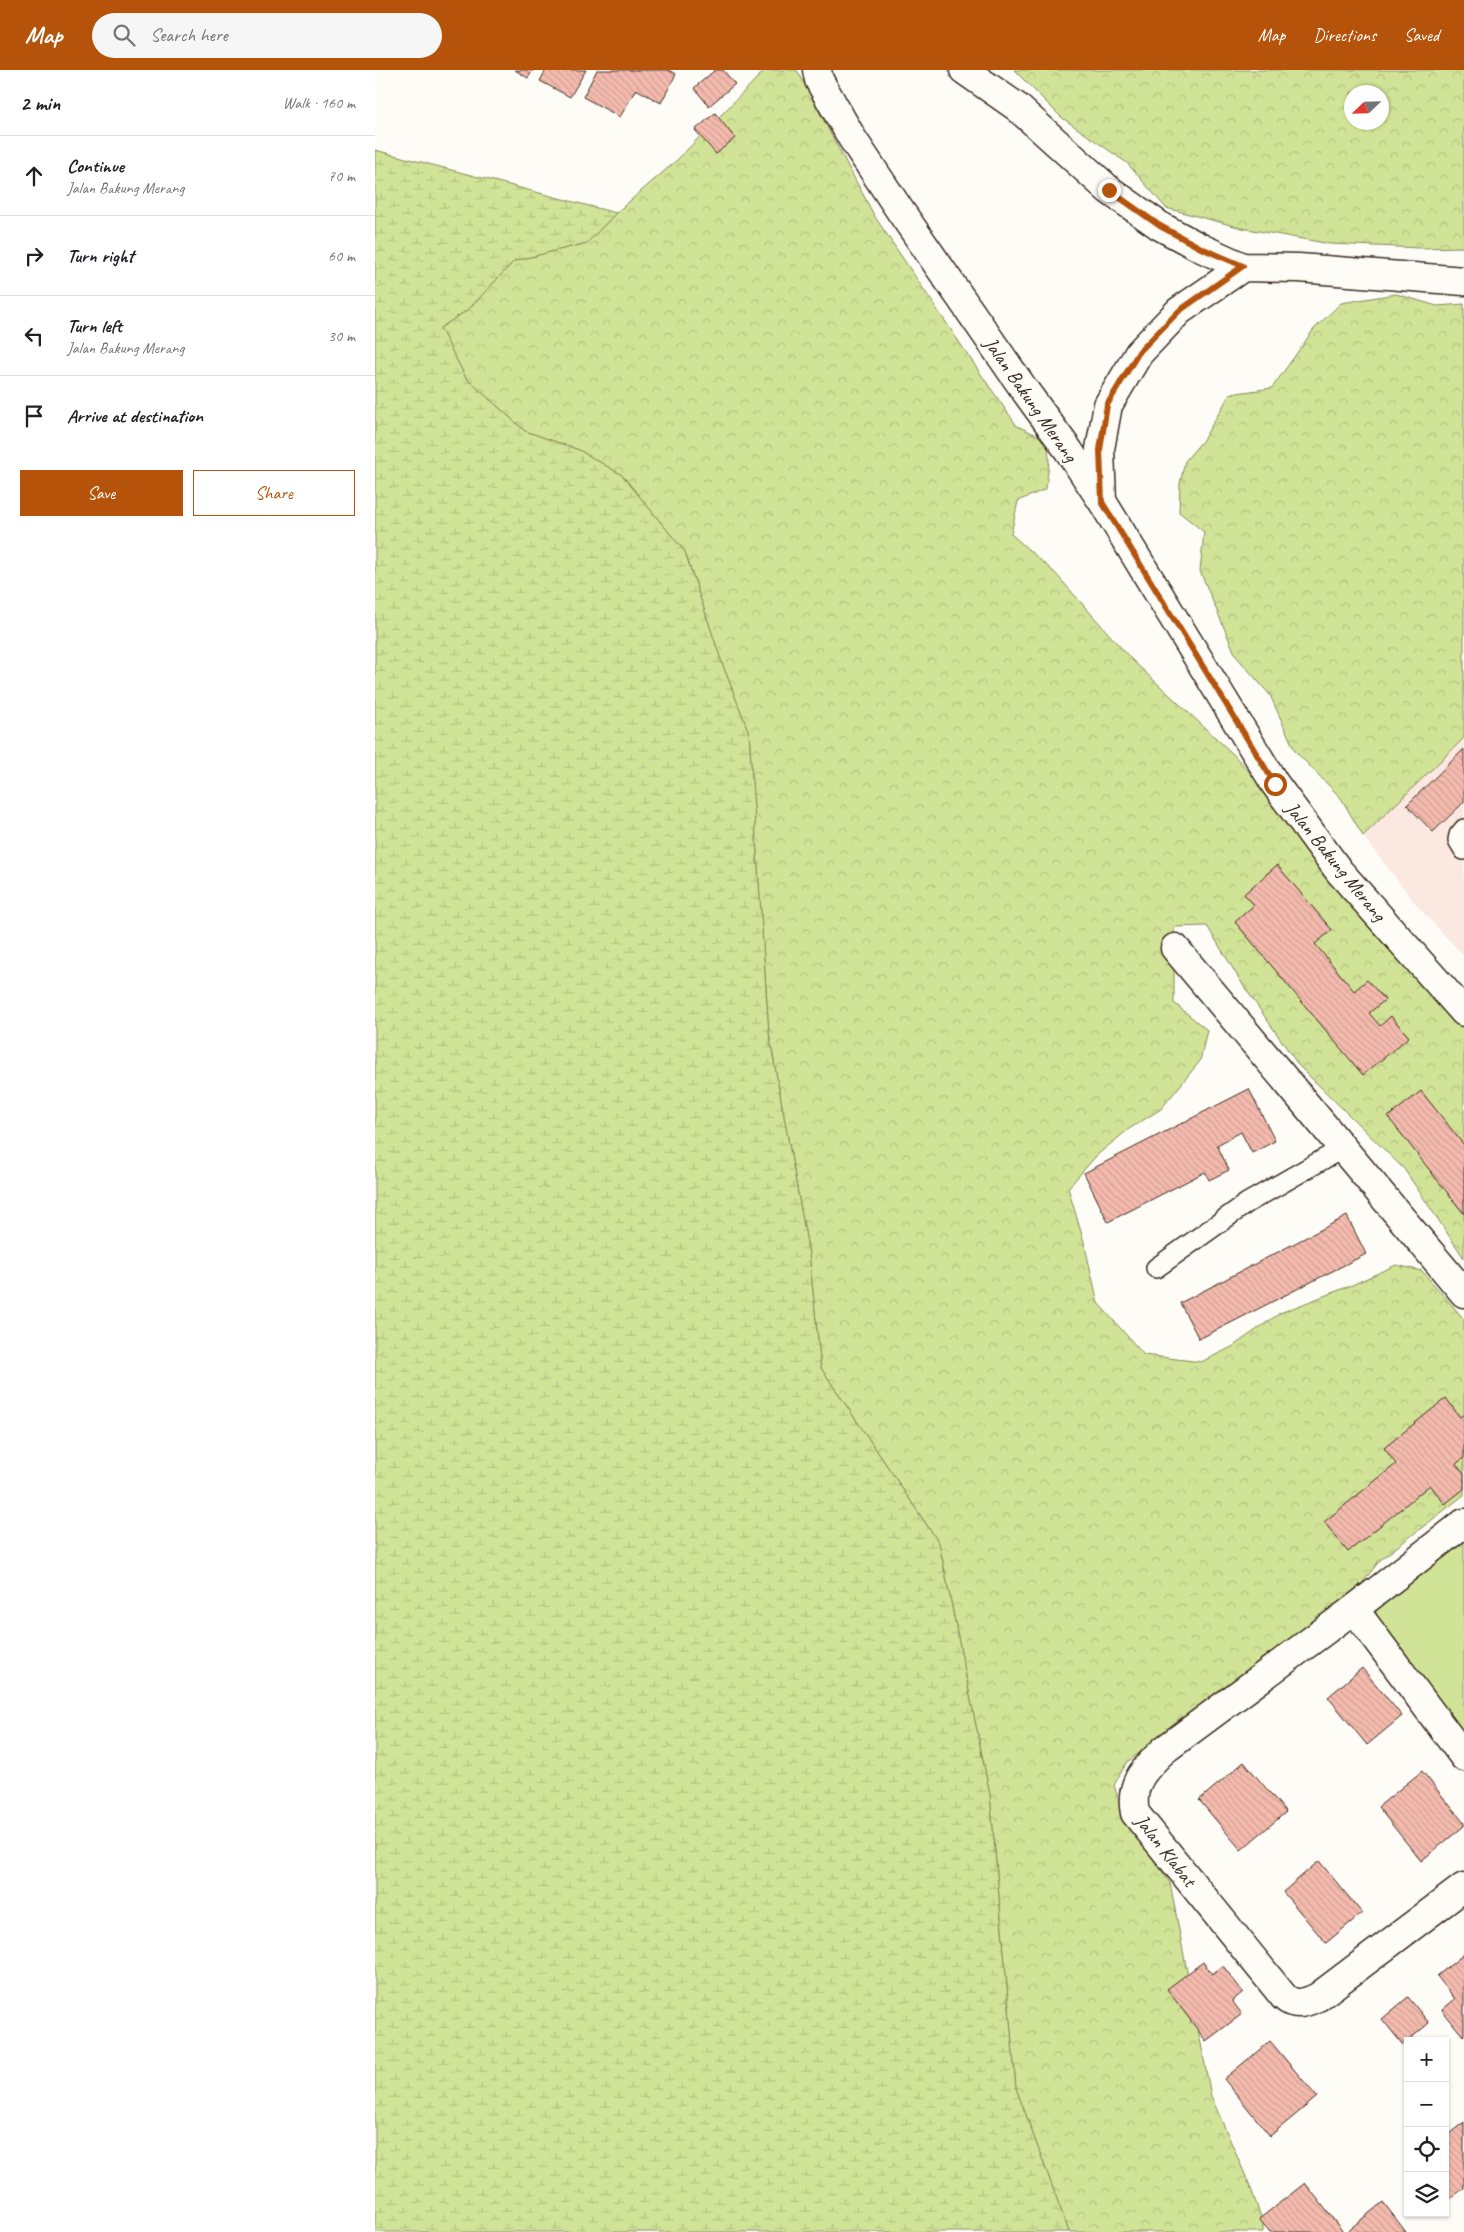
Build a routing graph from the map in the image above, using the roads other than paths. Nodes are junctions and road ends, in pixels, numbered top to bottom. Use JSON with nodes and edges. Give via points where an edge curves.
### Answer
{"nodes":[{"id":1,"x":817,"y":70,"type":"edge"},
{"id":2,"x":964,"y":70,"type":"edge"},
{"id":3,"x":1243,"y":266,"type":"junction"},
{"id":4,"x":1464,"y":282,"type":"edge"},
{"id":5,"x":1102,"y":502,"type":"junction"},
{"id":6,"x":1464,"y":829,"type":"edge"},
{"id":7,"x":1464,"y":850,"type":"edge"},
{"id":8,"x":1175,"y":948,"type":"dead end"},
{"id":9,"x":1464,"y":1012,"type":"edge"},
{"id":10,"x":1343,"y":1148,"type":"junction"},
{"id":11,"x":1156,"y":1268,"type":"dead end"},
{"id":12,"x":1464,"y":1293,"type":"edge"},
{"id":13,"x":1464,"y":1523,"type":"edge"},
{"id":14,"x":1354,"y":1609,"type":"junction"},
{"id":15,"x":1464,"y":1757,"type":"edge"},
{"id":16,"x":1464,"y":1887,"type":"edge"}],
"edges":[{"from":1,"to":5,"type":"street","name":"Jalan Bakung Merang","via":[[819,80],[852,138]]},
{"from":2,"to":3,"type":"street","via":[[1017,106],[1109,190],[1160,226]]},
{"from":3,"to":4,"type":"street"},
{"from":3,"to":5,"type":"street","via":[[1179,311],[1139,352],[1107,405],[1100,450]]},
{"from":5,"to":9,"type":"street","name":"Jalan Bakung Merang","via":[[1275,784],[1339,870]]},
{"from":6,"to":7,"type":"lane","via":[[1458,840]]},
{"from":8,"to":10,"type":"street"},
{"from":10,"to":11,"type":"lane","via":[[1247,1203]]},
{"from":10,"to":12,"type":"street"},
{"from":13,"to":14,"type":"street","name":"Jalan Klabat"},
{"from":14,"to":15,"type":"street"},
{"from":14,"to":16,"type":"street","name":"Jalan Klabat","via":[[1164,1750],[1149,1764],[1136,1784],[1132,1798],[1135,1813],[1284,1997],[1295,2004],[1318,1997]]}]}
